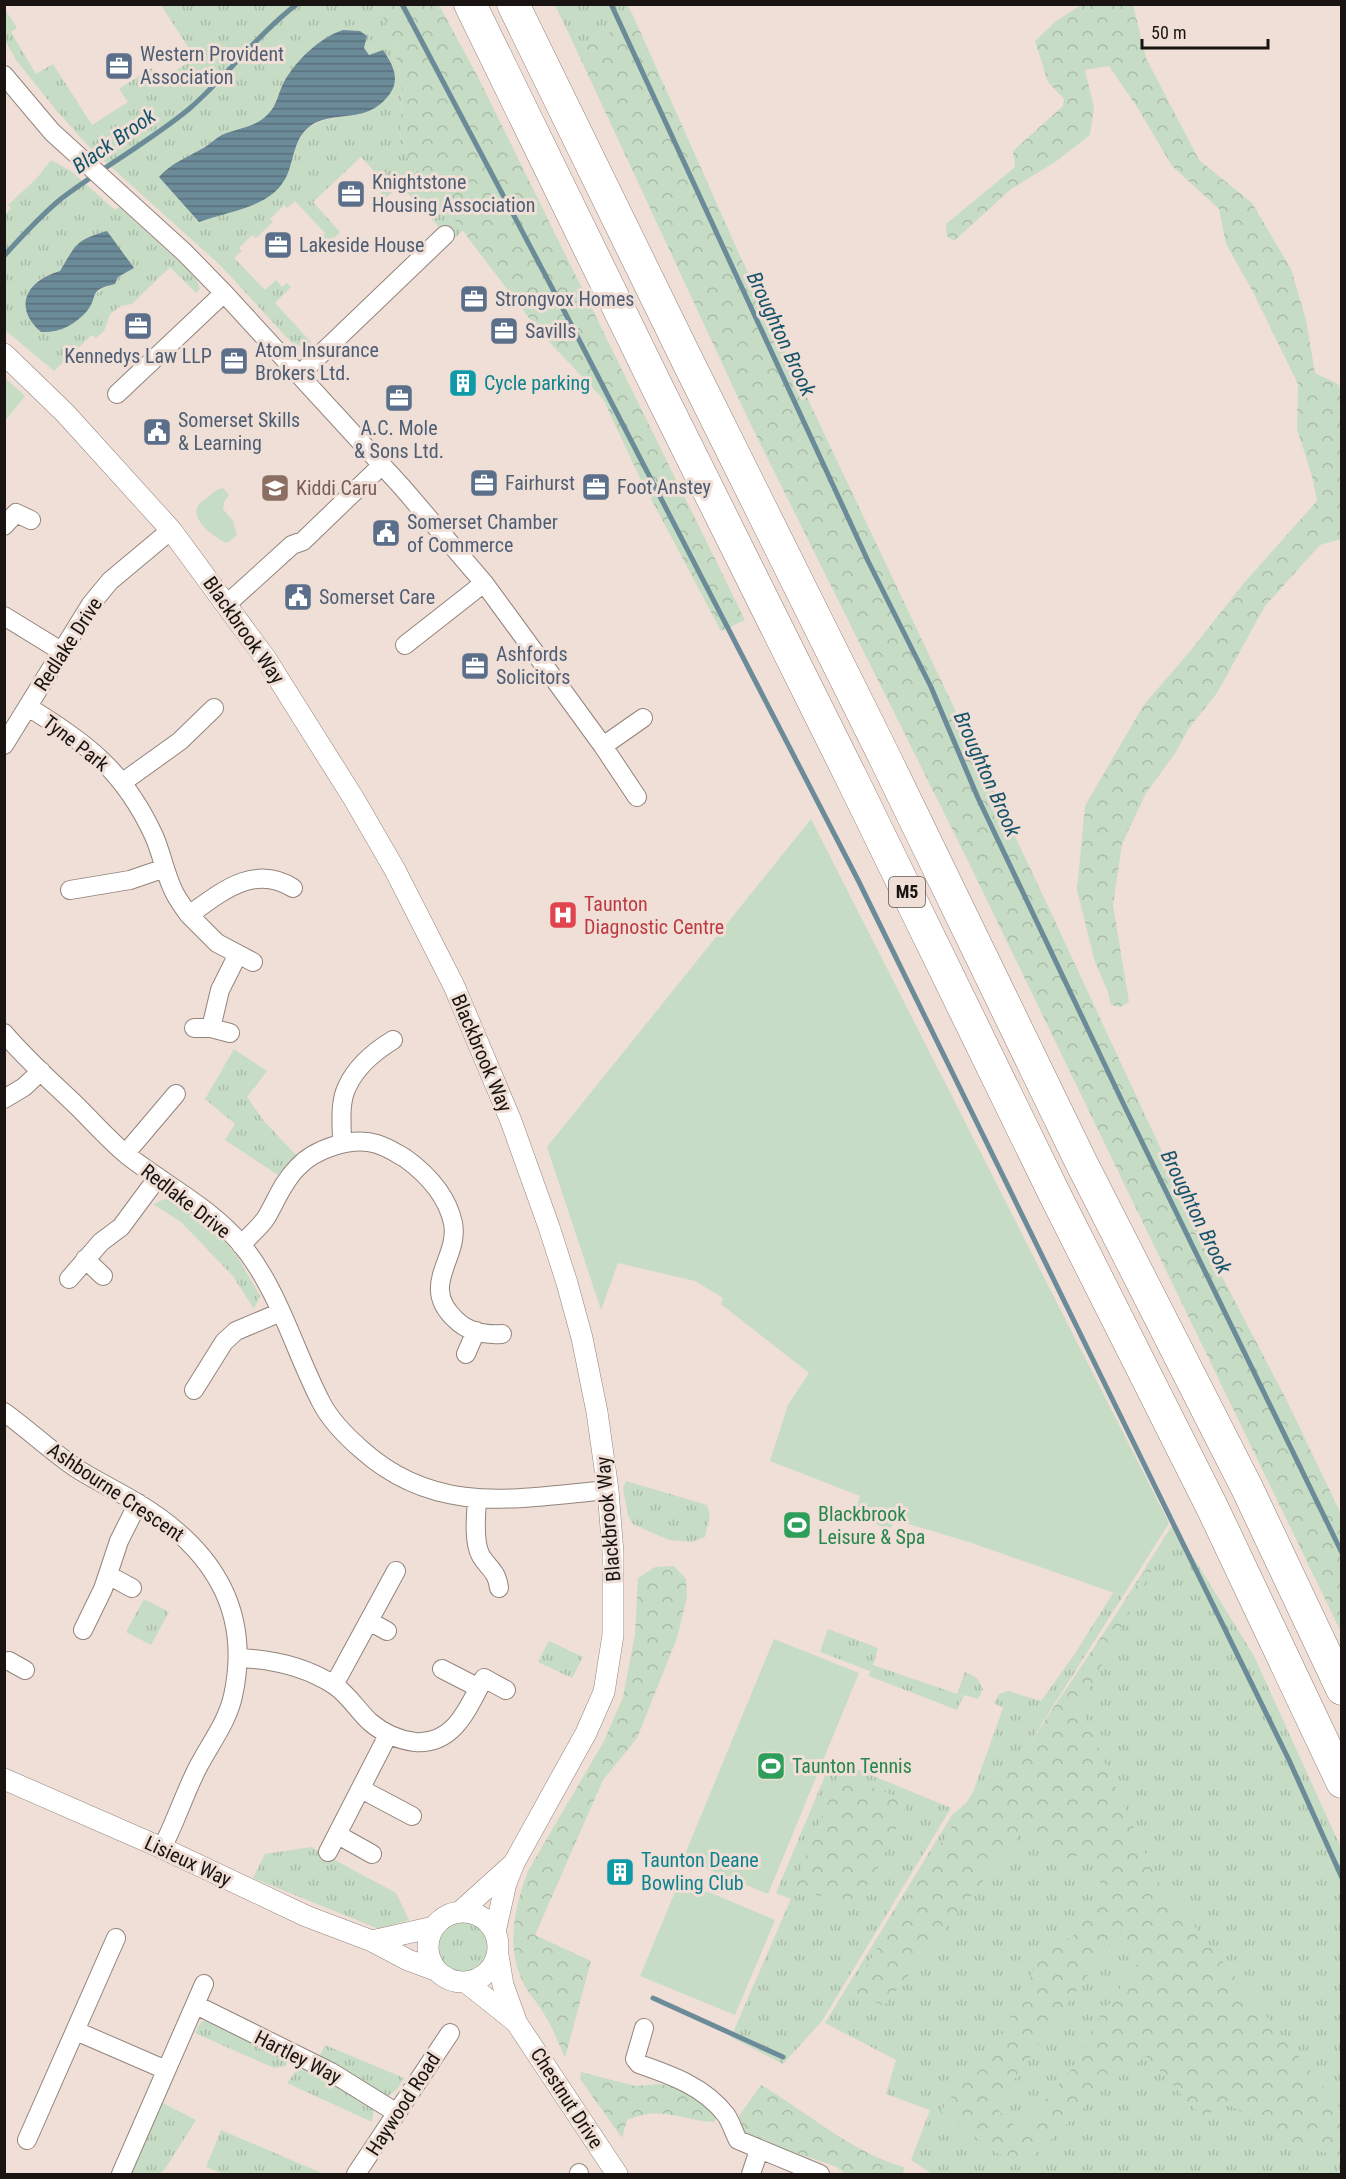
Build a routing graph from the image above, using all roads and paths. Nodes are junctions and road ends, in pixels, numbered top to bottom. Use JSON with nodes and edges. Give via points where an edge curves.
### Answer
{"nodes":[{"id":1,"x":470,"y":4,"type":"edge"},
{"id":2,"x":513,"y":4,"type":"edge"},
{"id":3,"x":4,"y":75,"type":"edge"},
{"id":4,"x":445,"y":235,"type":"dead end"},
{"id":5,"x":224,"y":292,"type":"junction"},
{"id":6,"x":4,"y":354,"type":"edge"},
{"id":7,"x":300,"y":374,"type":"junction"},
{"id":8,"x":117,"y":394,"type":"dead end"},
{"id":9,"x":382,"y":465,"type":"junction"},
{"id":10,"x":171,"y":530,"type":"junction"},
{"id":11,"x":484,"y":583,"type":"junction"},
{"id":12,"x":227,"y":604,"type":"junction"},
{"id":13,"x":4,"y":616,"type":"edge"},
{"id":14,"x":405,"y":645,"type":"dead end"},
{"id":15,"x":62,"y":651,"type":"junction"},
{"id":16,"x":28,"y":707,"type":"junction"},
{"id":17,"x":214,"y":708,"type":"dead end"},
{"id":18,"x":643,"y":718,"type":"dead end"},
{"id":19,"x":4,"y":745,"type":"edge"},
{"id":20,"x":603,"y":746,"type":"junction"},
{"id":21,"x":123,"y":782,"type":"junction"},
{"id":22,"x":637,"y":797,"type":"dead end"},
{"id":23,"x":165,"y":868,"type":"junction"},
{"id":24,"x":292,"y":888,"type":"dead end"},
{"id":25,"x":70,"y":890,"type":"dead end"},
{"id":26,"x":189,"y":915,"type":"junction"},
{"id":27,"x":4,"y":1033,"type":"edge"},
{"id":28,"x":230,"y":1033,"type":"dead end"},
{"id":29,"x":393,"y":1040,"type":"dead end"},
{"id":30,"x":41,"y":1071,"type":"junction"},
{"id":31,"x":4,"y":1099,"type":"edge"},
{"id":32,"x":174,"y":1104,"type":"dead end"},
{"id":33,"x":342,"y":1143,"type":"junction"},
{"id":34,"x":126,"y":1153,"type":"junction"},
{"id":35,"x":158,"y":1177,"type":"junction"},
{"id":36,"x":242,"y":1245,"type":"junction"},
{"id":37,"x":85,"y":1259,"type":"junction"},
{"id":38,"x":103,"y":1276,"type":"dead end"},
{"id":39,"x":69,"y":1280,"type":"dead end"},
{"id":40,"x":281,"y":1312,"type":"junction"},
{"id":41,"x":476,"y":1331,"type":"junction"},
{"id":42,"x":502,"y":1334,"type":"dead end"},
{"id":43,"x":466,"y":1354,"type":"dead end"},
{"id":44,"x":194,"y":1390,"type":"dead end"},
{"id":45,"x":6,"y":1417,"type":"edge"},
{"id":46,"x":608,"y":1490,"type":"junction"},
{"id":47,"x":477,"y":1500,"type":"junction"},
{"id":48,"x":138,"y":1503,"type":"junction"},
{"id":49,"x":396,"y":1571,"type":"dead end"},
{"id":50,"x":108,"y":1575,"type":"junction"},
{"id":51,"x":502,"y":1579,"type":"dead end"},
{"id":52,"x":132,"y":1588,"type":"dead end"},
{"id":53,"x":369,"y":1621,"type":"junction"},
{"id":54,"x":83,"y":1630,"type":"dead end"},
{"id":55,"x":387,"y":1630,"type":"dead end"},
{"id":56,"x":238,"y":1658,"type":"junction"},
{"id":57,"x":442,"y":1669,"type":"dead end"},
{"id":58,"x":334,"y":1685,"type":"junction"},
{"id":59,"x":478,"y":1688,"type":"junction"},
{"id":60,"x":1341,"y":1689,"type":"edge"},
{"id":61,"x":506,"y":1690,"type":"dead end"},
{"id":62,"x":388,"y":1735,"type":"junction"},
{"id":63,"x":4,"y":1779,"type":"edge"},
{"id":64,"x":1341,"y":1782,"type":"edge"},
{"id":65,"x":361,"y":1789,"type":"junction"},
{"id":66,"x":412,"y":1816,"type":"dead end"},
{"id":67,"x":338,"y":1835,"type":"junction"},
{"id":68,"x":162,"y":1848,"type":"junction"},
{"id":69,"x":328,"y":1852,"type":"dead end"},
{"id":70,"x":372,"y":1854,"type":"dead end"},
{"id":71,"x":514,"y":1863,"type":"junction"},
{"id":72,"x":460,"y":1912,"type":"junction"},
{"id":73,"x":434,"y":1928,"type":"junction"},
{"id":74,"x":495,"y":1932,"type":"junction"},
{"id":75,"x":116,"y":1938,"type":"dead end"},
{"id":76,"x":372,"y":1941,"type":"junction"},
{"id":77,"x":498,"y":1955,"type":"junction"},
{"id":78,"x":435,"y":1970,"type":"junction"},
{"id":79,"x":467,"y":1983,"type":"junction"},
{"id":80,"x":204,"y":1984,"type":"dead end"},
{"id":81,"x":196,"y":2005,"type":"junction"},
{"id":82,"x":516,"y":2022,"type":"junction"},
{"id":83,"x":644,"y":2028,"type":"dead end"},
{"id":84,"x":76,"y":2031,"type":"junction"},
{"id":85,"x":450,"y":2033,"type":"dead end"},
{"id":86,"x":166,"y":2070,"type":"junction"},
{"id":87,"x":397,"y":2113,"type":"junction"},
{"id":88,"x":27,"y":2140,"type":"dead end"},
{"id":89,"x":759,"y":2150,"type":"junction"},
{"id":90,"x":121,"y":2175,"type":"edge"},
{"id":91,"x":356,"y":2175,"type":"edge"},
{"id":92,"x":617,"y":2175,"type":"edge"},
{"id":93,"x":751,"y":2175,"type":"edge"},
{"id":94,"x":820,"y":2175,"type":"edge"}],
"edges":[{"from":1,"to":64,"type":"highway","number":"M5","via":[[1212,1507]]},
{"from":2,"to":60,"type":"highway","number":"M5","via":[[1081,1162],[1247,1488]]},
{"from":3,"to":5,"type":"street","via":[[52,132]]},
{"from":4,"to":7,"type":"street"},
{"from":5,"to":7,"type":"street"},
{"from":5,"to":8,"type":"street"},
{"from":6,"to":10,"type":"street","name":"Blackbrook Way","via":[[65,413]]},
{"from":7,"to":9,"type":"street"},
{"from":9,"to":11,"type":"street"},
{"from":9,"to":12,"type":"street","via":[[303,541],[292,545]]},
{"from":10,"to":12,"type":"street","name":"Blackbrook Way"},
{"from":10,"to":15,"type":"street","name":"Redlake Drive","via":[[110,581]]},
{"from":11,"to":14,"type":"street"},
{"from":11,"to":20,"type":"street"},
{"from":12,"to":46,"type":"street","name":"Blackbrook Way","via":[[360,809],[433,942],[474,1030],[511,1121],[567,1283],[597,1412]]},
{"from":13,"to":15,"type":"street"},
{"from":15,"to":16,"type":"street","name":"Redlake Drive"},
{"from":16,"to":19,"type":"street","name":"Redlake Drive"},
{"from":16,"to":21,"type":"street","name":"Tyne Park","via":[[92,751]]},
{"from":17,"to":21,"type":"street","name":"Tyne Park","via":[[180,741]]},
{"from":18,"to":20,"type":"street"},
{"from":20,"to":22,"type":"street"},
{"from":21,"to":23,"type":"street","name":"Tyne Park","via":[[156,839]]},
{"from":23,"to":25,"type":"street","via":[[130,880]]},
{"from":23,"to":26,"type":"street","name":"Tyne Park","via":[[174,893]]},
{"from":24,"to":26,"type":"street","via":[[272,878],[254,878],[236,883]]},
{"from":26,"to":28,"type":"street","name":"Tyne Park","via":[[217,943],[245,959],[220,990],[202,1028]]},
{"from":27,"to":30,"type":"street","name":"Redlake Drive"},
{"from":29,"to":33,"type":"street","via":[[373,1043],[346,1087]]},
{"from":30,"to":31,"type":"street"},
{"from":30,"to":34,"type":"street","name":"Redlake Drive"},
{"from":32,"to":34,"type":"street","name":"Redlake Drive"},
{"from":33,"to":36,"type":"street","via":[[322,1150],[296,1168],[264,1221]]},
{"from":33,"to":41,"type":"street","via":[[374,1143],[389,1149],[435,1185],[453,1224],[440,1293],[445,1311]]},
{"from":34,"to":35,"type":"street","name":"Redlake Drive"},
{"from":35,"to":36,"type":"street","name":"Redlake Drive","via":[[220,1222]]},
{"from":35,"to":37,"type":"street","via":[[122,1227]]},
{"from":36,"to":40,"type":"street","name":"Redlake Drive"},
{"from":37,"to":38,"type":"street"},
{"from":37,"to":39,"type":"street"},
{"from":40,"to":44,"type":"street","via":[[236,1331],[224,1342]]},
{"from":40,"to":47,"type":"street","name":"Redlake Drive","via":[[322,1404],[355,1444],[415,1485]]},
{"from":41,"to":42,"type":"street"},
{"from":41,"to":43,"type":"street"},
{"from":45,"to":48,"type":"street","name":"Ashbourne Crescent","via":[[76,1468]]},
{"from":46,"to":47,"type":"street","name":"Redlake Drive"},
{"from":46,"to":71,"type":"street","name":"Blackbrook Way","via":[[613,1635],[604,1692],[586,1733]]},
{"from":47,"to":51,"type":"street","via":[[480,1554]]},
{"from":48,"to":50,"type":"street"},
{"from":48,"to":56,"type":"street","name":"Ashbourne Crescent","via":[[189,1541],[219,1579],[231,1609]]},
{"from":49,"to":53,"type":"street"},
{"from":50,"to":52,"type":"street"},
{"from":50,"to":54,"type":"street"},
{"from":53,"to":55,"type":"street"},
{"from":53,"to":58,"type":"street"},
{"from":56,"to":58,"type":"street","via":[[288,1664]]},
{"from":56,"to":68,"type":"street","name":"Ashbourne Crescent","via":[[223,1724],[198,1768]]},
{"from":57,"to":59,"type":"street"},
{"from":58,"to":62,"type":"street"},
{"from":59,"to":61,"type":"street","via":[[484,1678]]},
{"from":59,"to":62,"type":"street","via":[[458,1724],[445,1736],[429,1743]]},
{"from":62,"to":65,"type":"street"},
{"from":63,"to":68,"type":"street","name":"Lisieux Way"},
{"from":65,"to":66,"type":"street"},
{"from":65,"to":67,"type":"street"},
{"from":67,"to":69,"type":"street"},
{"from":67,"to":70,"type":"street"},
{"from":68,"to":76,"type":"street","name":"Lisieux Way","via":[[306,1916]]},
{"from":71,"to":72,"type":"street","name":"Blackbrook Way"},
{"from":71,"to":74,"type":"street","name":"Blackbrook Way"},
{"from":72,"to":73,"type":"street","via":[[442,1918]]},
{"from":72,"to":74,"type":"street","via":[[481,1917]]},
{"from":73,"to":76,"type":"street"},
{"from":73,"to":78,"type":"street","via":[[428,1949]]},
{"from":74,"to":77,"type":"street"},
{"from":75,"to":84,"type":"street"},
{"from":76,"to":78,"type":"street","name":"Lisieux Way"},
{"from":77,"to":79,"type":"street","via":[[481,1978]]},
{"from":77,"to":82,"type":"street","name":"Chestnut Drive"},
{"from":78,"to":79,"type":"street","via":[[450,1980]]},
{"from":79,"to":82,"type":"street","name":"Chestnut Drive"},
{"from":80,"to":81,"type":"street"},
{"from":81,"to":86,"type":"street"},
{"from":81,"to":87,"type":"street","name":"Hartley Way","via":[[331,2072]]},
{"from":82,"to":92,"type":"street","name":"Chestnut Drive"},
{"from":83,"to":89,"type":"street","via":[[635,2059],[639,2064],[681,2078],[724,2113],[738,2140]]},
{"from":84,"to":86,"type":"street"},
{"from":84,"to":88,"type":"street"},
{"from":85,"to":87,"type":"street","name":"Haywood Road"},
{"from":86,"to":90,"type":"street"},
{"from":87,"to":91,"type":"street","name":"Haywood Road"},
{"from":89,"to":93,"type":"street"},
{"from":89,"to":94,"type":"street"}]}
